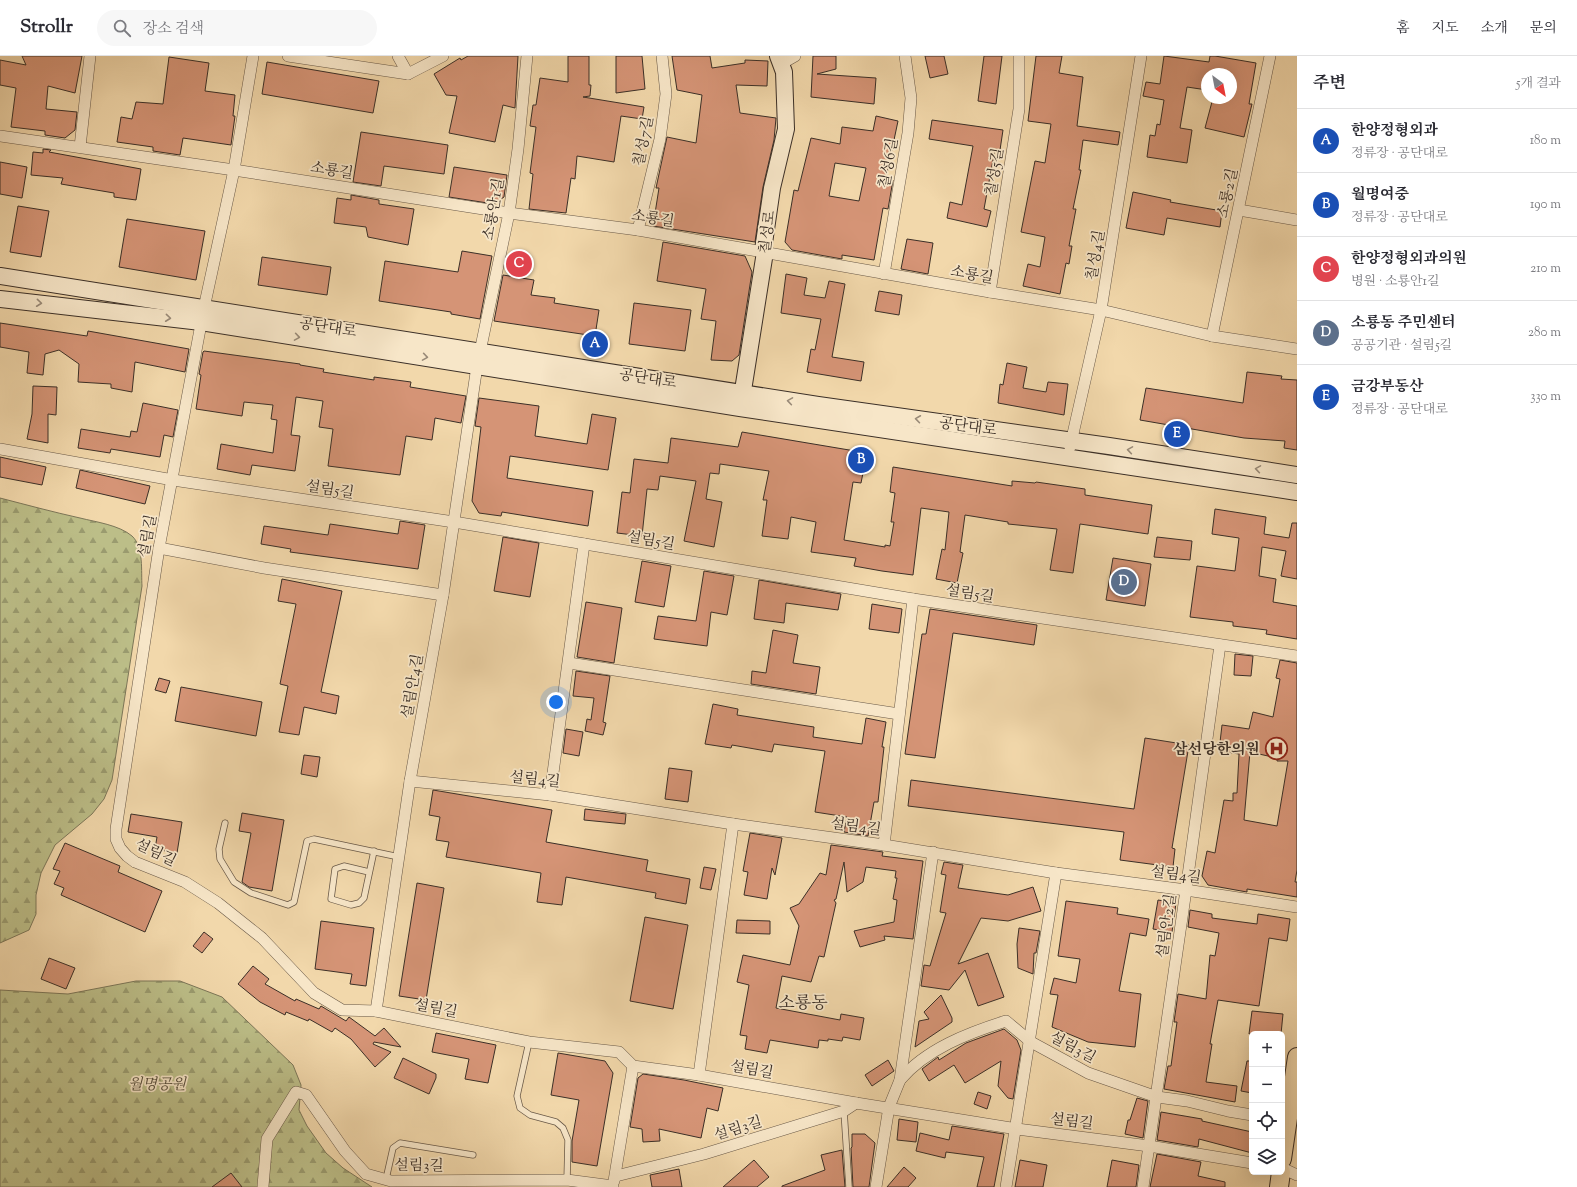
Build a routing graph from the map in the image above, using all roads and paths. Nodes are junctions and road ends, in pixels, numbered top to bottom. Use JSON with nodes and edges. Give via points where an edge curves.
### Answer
{"nodes":[{"id":1,"x":90,"y":56,"type":"edge"},
{"id":2,"x":253,"y":56,"type":"edge"},
{"id":3,"x":288,"y":56,"type":"edge"},
{"id":4,"x":398,"y":56,"type":"edge"},
{"id":5,"x":442,"y":56,"type":"edge"},
{"id":6,"x":527,"y":56,"type":"edge"},
{"id":7,"x":662,"y":56,"type":"edge"},
{"id":8,"x":795,"y":56,"type":"edge"},
{"id":9,"x":905,"y":56,"type":"edge"},
{"id":10,"x":1019,"y":56,"type":"edge"},
{"id":11,"x":1142,"y":56,"type":"edge"},
{"id":12,"x":1270,"y":56,"type":"edge"},
{"id":13,"x":780,"y":60,"type":"edge"},
{"id":14,"x":408,"y":74,"type":"junction"},
{"id":15,"x":0,"y":136,"type":"edge"},
{"id":16,"x":80,"y":148,"type":"junction"},
{"id":17,"x":234,"y":170,"type":"junction"},
{"id":18,"x":1239,"y":210,"type":"junction"},
{"id":19,"x":509,"y":213,"type":"junction"},
{"id":20,"x":1297,"y":220,"type":"edge"},
{"id":21,"x":638,"y":230,"type":"junction"},
{"id":22,"x":765,"y":252,"type":"junction"},
{"id":23,"x":884,"y":274,"type":"junction"},
{"id":24,"x":0,"y":276,"type":"edge"},
{"id":25,"x":990,"y":292,"type":"junction"},
{"id":26,"x":0,"y":299,"type":"edge"},
{"id":27,"x":1102,"y":310,"type":"junction"},
{"id":28,"x":203,"y":315,"type":"junction"},
{"id":29,"x":1212,"y":336,"type":"junction"},
{"id":30,"x":1297,"y":349,"type":"edge"},
{"id":31,"x":479,"y":359,"type":"junction"},
{"id":32,"x":741,"y":401,"type":"junction"},
{"id":33,"x":1071,"y":441,"type":"junction"},
{"id":34,"x":0,"y":449,"type":"edge"},
{"id":35,"x":1068,"y":458,"type":"junction"},
{"id":36,"x":1297,"y":476,"type":"edge"},
{"id":37,"x":173,"y":480,"type":"junction"},
{"id":38,"x":1297,"y":492,"type":"edge"},
{"id":39,"x":454,"y":522,"type":"junction"},
{"id":40,"x":584,"y":544,"type":"junction"},
{"id":41,"x":159,"y":548,"type":"junction"},
{"id":42,"x":443,"y":595,"type":"junction"},
{"id":43,"x":913,"y":599,"type":"junction"},
{"id":44,"x":1220,"y":645,"type":"junction"},
{"id":45,"x":1297,"y":656,"type":"edge"},
{"id":46,"x":569,"y":663,"type":"junction"},
{"id":47,"x":899,"y":714,"type":"junction"},
{"id":48,"x":410,"y":781,"type":"junction"},
{"id":49,"x":550,"y":795,"type":"junction"},
{"id":50,"x":226,"y":823,"type":"dead end"},
{"id":51,"x":733,"y":824,"type":"junction"},
{"id":52,"x":884,"y":845,"type":"junction"},
{"id":53,"x":374,"y":851,"type":"junction"},
{"id":54,"x":933,"y":852,"type":"junction"},
{"id":55,"x":399,"y":857,"type":"junction"},
{"id":56,"x":370,"y":872,"type":"junction"},
{"id":57,"x":1056,"y":873,"type":"junction"},
{"id":58,"x":1186,"y":890,"type":"junction"},
{"id":59,"x":1297,"y":907,"type":"edge"},
{"id":60,"x":376,"y":1012,"type":"junction"},
{"id":61,"x":529,"y":1042,"type":"junction"},
{"id":62,"x":1031,"y":1042,"type":"junction"},
{"id":63,"x":1297,"y":1057,"type":"edge"},
{"id":64,"x":633,"y":1066,"type":"junction"},
{"id":65,"x":699,"y":1075,"type":"junction"},
{"id":66,"x":900,"y":1080,"type":"junction"},
{"id":67,"x":1157,"y":1097,"type":"junction"},
{"id":68,"x":856,"y":1103,"type":"junction"},
{"id":69,"x":889,"y":1107,"type":"junction"},
{"id":70,"x":844,"y":1111,"type":"junction"},
{"id":71,"x":1285,"y":1114,"type":"edge"},
{"id":72,"x":1249,"y":1115,"type":"edge"},
{"id":73,"x":1017,"y":1129,"type":"junction"},
{"id":74,"x":1149,"y":1146,"type":"junction"},
{"id":75,"x":473,"y":1155,"type":"dead end"},
{"id":76,"x":1249,"y":1163,"type":"edge"},
{"id":77,"x":1285,"y":1169,"type":"edge"},
{"id":78,"x":1280,"y":1175,"type":"edge"},
{"id":79,"x":1297,"y":1175,"type":"edge"},
{"id":80,"x":386,"y":1180,"type":"junction"},
{"id":81,"x":566,"y":1180,"type":"junction"},
{"id":82,"x":614,"y":1183,"type":"edge"},
{"id":83,"x":263,"y":1186,"type":"dead end"},
{"id":84,"x":849,"y":1187,"type":"edge"},
{"id":85,"x":876,"y":1187,"type":"edge"},
{"id":86,"x":1006,"y":1187,"type":"edge"},
{"id":87,"x":1143,"y":1187,"type":"edge"},
{"id":88,"x":1279,"y":1187,"type":"edge"}],
"edges":[{"from":1,"to":16,"type":"street"},
{"from":2,"to":17,"type":"street","name":"설림길"},
{"from":3,"to":14,"type":"street"},
{"from":4,"to":14,"type":"street"},
{"from":5,"to":14,"type":"street"},
{"from":6,"to":19,"type":"street","name":"소룡안1길"},
{"from":7,"to":21,"type":"street","name":"칠성7길","via":[[666,94],[660,139]]},
{"from":8,"to":13,"type":"street"},
{"from":9,"to":23,"type":"street","name":"칠성6길","via":[[911,98],[908,134]]},
{"from":10,"to":25,"type":"street","name":"칠성5길","via":[[1019,109]]},
{"from":11,"to":27,"type":"street","name":"칠성4길"},
{"from":12,"to":18,"type":"street","name":"소룡2길"},
{"from":13,"to":22,"type":"street","name":"칠성로","via":[[784,72],[786,128],[772,188],[763,250]]},
{"from":15,"to":16,"type":"street","name":"소룡길"},
{"from":16,"to":17,"type":"street","name":"소룡길"},
{"from":17,"to":19,"type":"street","name":"소룡길"},
{"from":17,"to":28,"type":"street","name":"설림길"},
{"from":18,"to":20,"type":"street"},
{"from":18,"to":29,"type":"street","name":"소룡2길"},
{"from":19,"to":21,"type":"street","name":"소룡길"},
{"from":19,"to":31,"type":"street","name":"소룡안1길"},
{"from":21,"to":22,"type":"street","name":"소룡길"},
{"from":22,"to":23,"type":"street","name":"소룡길"},
{"from":22,"to":32,"type":"street","name":"칠성로"},
{"from":23,"to":25,"type":"street","name":"소룡길"},
{"from":24,"to":28,"type":"street","name":"공단대로"},
{"from":25,"to":27,"type":"street","name":"소룡길"},
{"from":26,"to":28,"type":"street","name":"공단대로","one_way":true},
{"from":27,"to":29,"type":"street","name":"소룡길"},
{"from":27,"to":33,"type":"street","name":"칠성4길"},
{"from":28,"to":31,"type":"street","name":"공단대로"},
{"from":28,"to":37,"type":"street","name":"설림길"},
{"from":29,"to":30,"type":"street","name":"소룡길"},
{"from":31,"to":32,"type":"street","name":"공단대로"},
{"from":31,"to":39,"type":"street","name":"설림안4길"},
{"from":33,"to":32,"type":"street","name":"공단대로","one_way":true},
{"from":32,"to":35,"type":"street","name":"공단대로"},
{"from":33,"to":35,"type":"street","name":"칠성4길"},
{"from":36,"to":33,"type":"street","name":"공단대로","one_way":true},
{"from":34,"to":37,"type":"street","name":"설림5길"},
{"from":35,"to":38,"type":"street","name":"공단대로"},
{"from":37,"to":39,"type":"street","name":"설림5길"},
{"from":37,"to":41,"type":"street","name":"설림길"},
{"from":39,"to":40,"type":"street","name":"설림5길"},
{"from":39,"to":42,"type":"street","name":"설림안4길"},
{"from":40,"to":43,"type":"street","name":"설림5길"},
{"from":40,"to":46,"type":"street"},
{"from":41,"to":42,"type":"street","via":[[264,568]]},
{"from":41,"to":60,"type":"street","name":"설림길","via":[[116,829],[116,839],[120,848],[135,862],[185,882],[218,903],[262,938],[314,993],[342,1010]]},
{"from":42,"to":48,"type":"street","name":"설림안4길"},
{"from":43,"to":44,"type":"street","name":"설림5길"},
{"from":43,"to":47,"type":"street"},
{"from":44,"to":45,"type":"street","name":"설림5길"},
{"from":44,"to":58,"type":"street","name":"설림안2길"},
{"from":46,"to":47,"type":"street"},
{"from":46,"to":49,"type":"street"},
{"from":47,"to":52,"type":"street"},
{"from":48,"to":49,"type":"street","name":"설림4길"},
{"from":48,"to":55,"type":"street","name":"설림안4길"},
{"from":49,"to":51,"type":"street","name":"설림4길"},
{"from":50,"to":53,"type":"lane","via":[[220,859],[234,882],[252,893],[288,905],[294,902],[307,841],[314,839]]},
{"from":51,"to":52,"type":"street","name":"설림4길"},
{"from":51,"to":65,"type":"street"},
{"from":52,"to":54,"type":"street","name":"설림4길"},
{"from":53,"to":55,"type":"lane"},
{"from":53,"to":56,"type":"lane"},
{"from":54,"to":57,"type":"street","name":"설림4길"},
{"from":54,"to":66,"type":"street"},
{"from":55,"to":60,"type":"street","name":"설림안4길"},
{"from":56,"to":56,"type":"lane","via":[[364,898],[359,903],[351,905],[331,899],[335,870],[344,866]]},
{"from":57,"to":58,"type":"street","name":"설림4길"},
{"from":57,"to":62,"type":"street"},
{"from":58,"to":59,"type":"street","name":"설림4길"},
{"from":58,"to":67,"type":"street","name":"설림안2길"},
{"from":60,"to":61,"type":"street","name":"설림길"},
{"from":61,"to":64,"type":"street","name":"설림길","via":[[619,1052]]},
{"from":61,"to":81,"type":"lane","via":[[517,1096],[520,1108],[530,1115],[556,1122],[563,1128],[568,1140]]},
{"from":62,"to":66,"type":"street","name":"설림3길","via":[[1006,1021],[949,1043],[910,1067]]},
{"from":62,"to":67,"type":"street","name":"설림3길","via":[[1088,1073]]},
{"from":62,"to":73,"type":"street"},
{"from":63,"to":71,"type":"main road"},
{"from":64,"to":65,"type":"street","name":"설림길"},
{"from":64,"to":82,"type":"street"},
{"from":65,"to":68,"type":"street","name":"설림길"},
{"from":66,"to":69,"type":"street"},
{"from":67,"to":72,"type":"street","name":"설림3길"},
{"from":67,"to":74,"type":"street","name":"설림안2길"},
{"from":68,"to":69,"type":"street","name":"설림길"},
{"from":68,"to":70,"type":"street","name":"설림3길"},
{"from":69,"to":73,"type":"street","name":"설림길"},
{"from":69,"to":85,"type":"street"},
{"from":70,"to":82,"type":"street","name":"설림3길"},
{"from":70,"to":84,"type":"lane"},
{"from":73,"to":74,"type":"street","name":"설림길"},
{"from":73,"to":86,"type":"street"},
{"from":74,"to":76,"type":"street","name":"설림길"},
{"from":74,"to":87,"type":"street","name":"설림안2길"},
{"from":75,"to":80,"type":"lane","via":[[400,1143],[393,1148]]},
{"from":77,"to":79,"type":"street"},
{"from":78,"to":88,"type":"main road"},
{"from":80,"to":81,"type":"street","name":"설림3길"},
{"from":80,"to":83,"type":"street","name":"설림3길","via":[[366,1174],[345,1151],[306,1095],[296,1092],[267,1139]]},
{"from":81,"to":82,"type":"street","name":"설림3길"}]}
